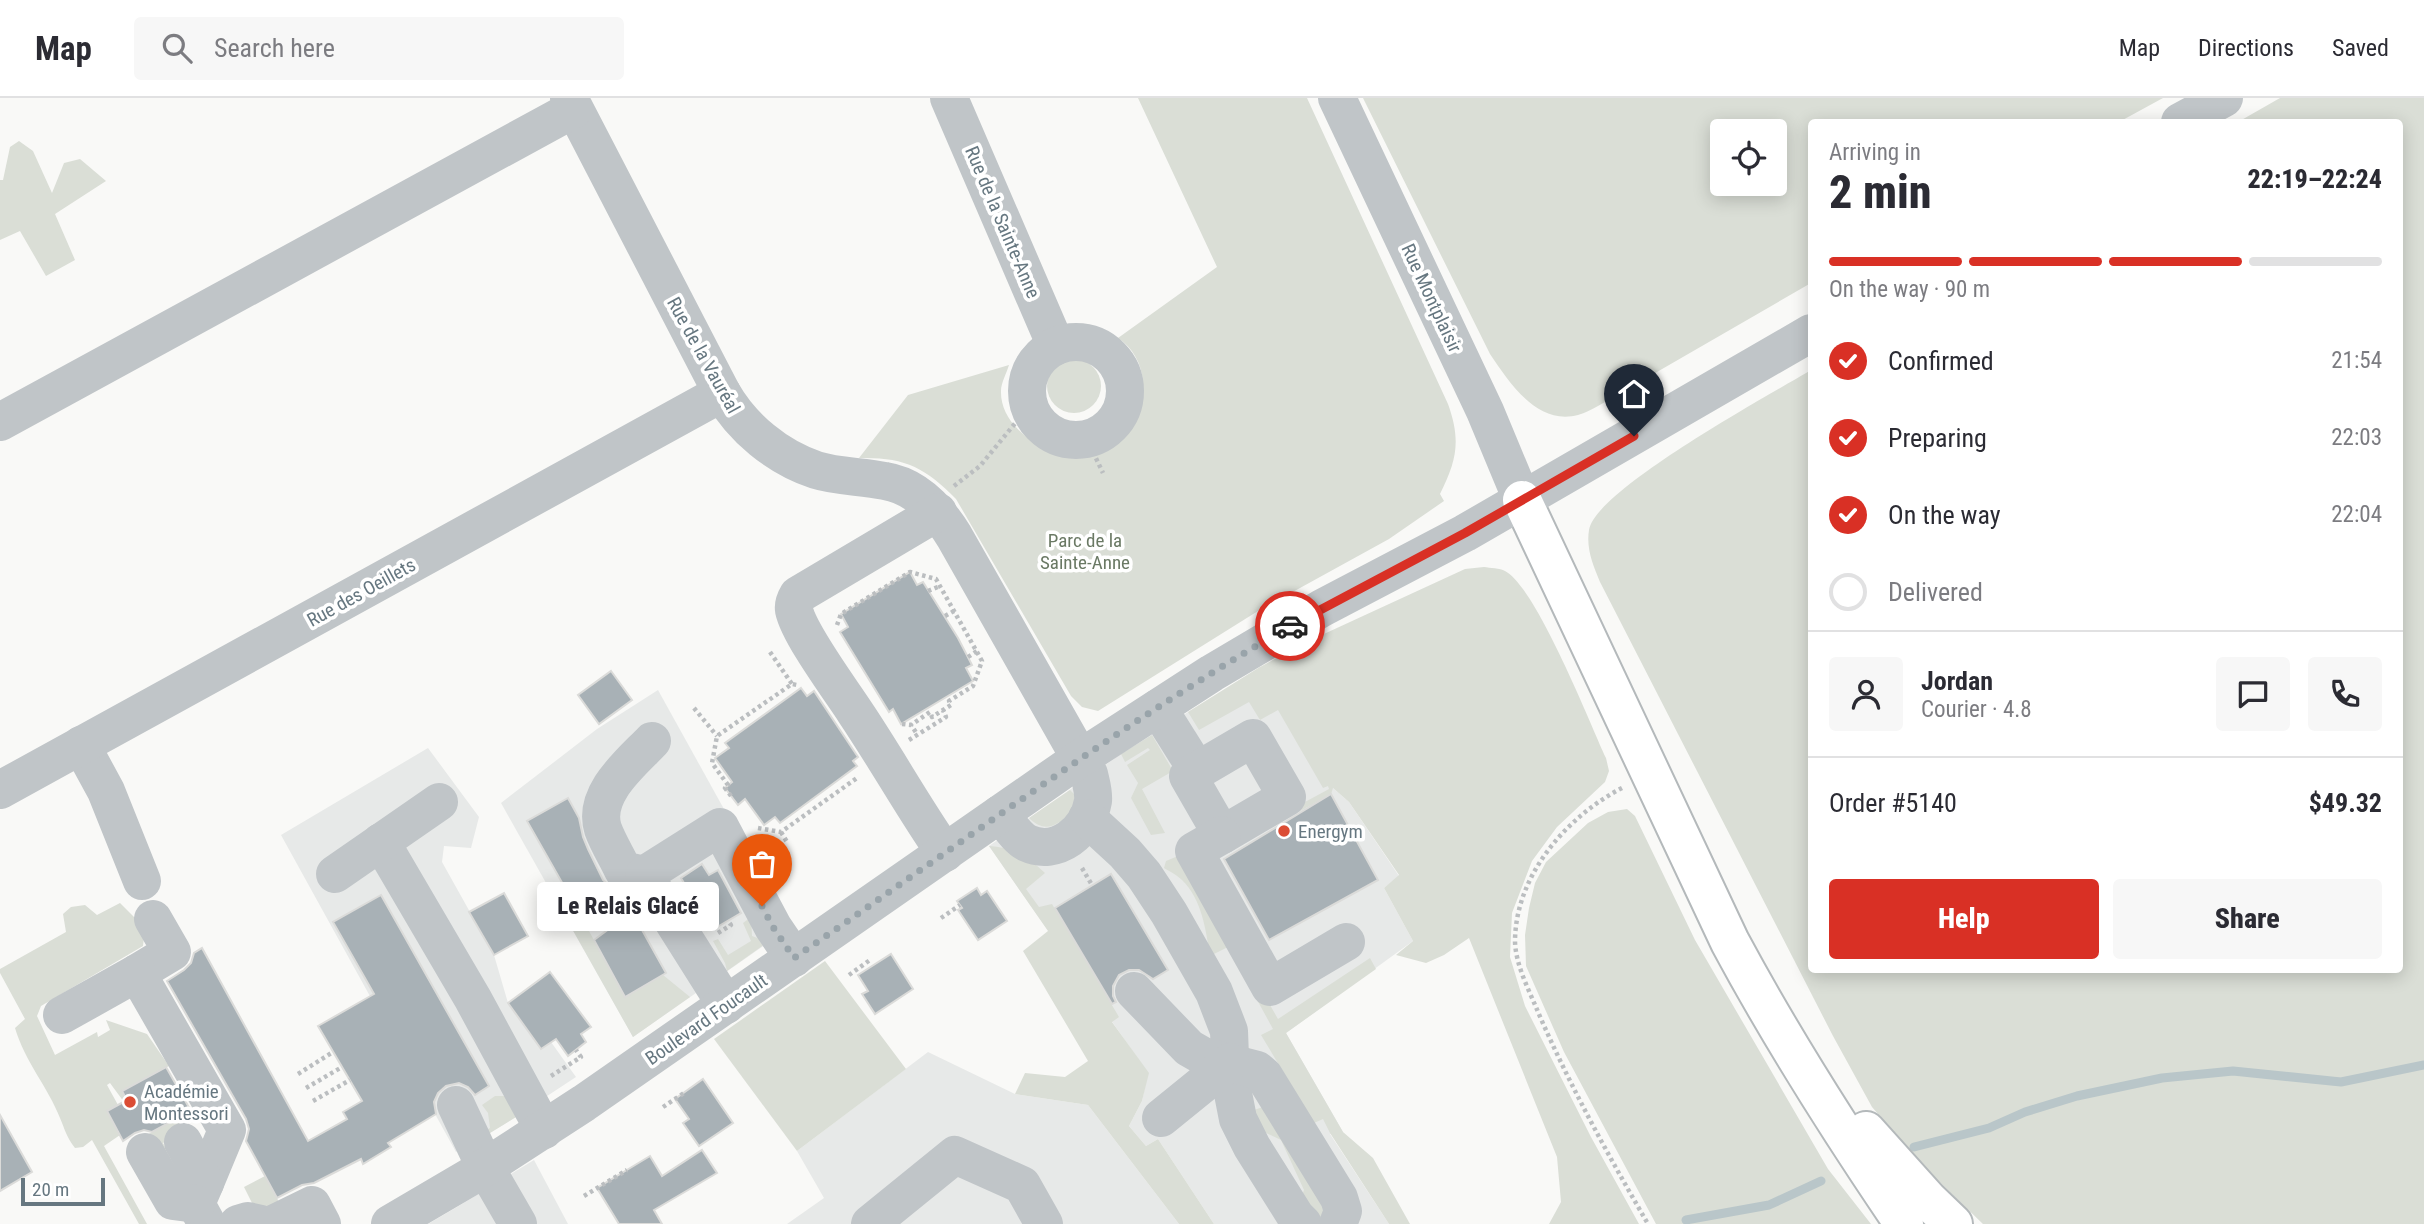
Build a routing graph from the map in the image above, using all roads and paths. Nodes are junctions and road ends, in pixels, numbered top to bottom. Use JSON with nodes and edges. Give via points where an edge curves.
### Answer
{"nodes":[{"id":1,"x":949,"y":98,"type":"edge"},
{"id":2,"x":1337,"y":98,"type":"edge"},
{"id":3,"x":2224,"y":98,"type":"edge"},
{"id":4,"x":571,"y":103,"type":"edge"},
{"id":5,"x":2186,"y":119,"type":"edge"},
{"id":6,"x":1808,"y":335,"type":"edge"},
{"id":7,"x":1056,"y":345,"type":"dead end"},
{"id":8,"x":722,"y":393,"type":"junction"},
{"id":9,"x":1017,"y":421,"type":"dead end"},
{"id":10,"x":0,"y":422,"type":"edge"},
{"id":11,"x":1093,"y":452,"type":"dead end"},
{"id":12,"x":1103,"y":473,"type":"dead end"},
{"id":13,"x":1522,"y":500,"type":"junction"},
{"id":14,"x":943,"y":501,"type":"junction"},
{"id":15,"x":940,"y":586,"type":"junction"},
{"id":16,"x":928,"y":591,"type":"dead end"},
{"id":17,"x":954,"y":611,"type":"junction"},
{"id":18,"x":944,"y":616,"type":"dead end"},
{"id":19,"x":962,"y":625,"type":"junction"},
{"id":20,"x":836,"y":626,"type":"dead end"},
{"id":21,"x":953,"y":631,"type":"dead end"},
{"id":22,"x":976,"y":651,"type":"junction"},
{"id":23,"x":770,"y":652,"type":"dead end"},
{"id":24,"x":968,"y":657,"type":"dead end"},
{"id":25,"x":790,"y":685,"type":"junction"},
{"id":26,"x":805,"y":685,"type":"dead end"},
{"id":27,"x":794,"y":694,"type":"dead end"},
{"id":28,"x":764,"y":703,"type":"junction"},
{"id":29,"x":694,"y":708,"type":"dead end"},
{"id":30,"x":1158,"y":708,"type":"junction"},
{"id":31,"x":943,"y":710,"type":"junction"},
{"id":32,"x":769,"y":712,"type":"dead end"},
{"id":33,"x":751,"y":713,"type":"junction"},
{"id":34,"x":757,"y":721,"type":"dead end"},
{"id":35,"x":891,"y":722,"type":"dead end"},
{"id":36,"x":911,"y":725,"type":"junction"},
{"id":37,"x":725,"y":730,"type":"junction"},
{"id":38,"x":717,"y":736,"type":"junction"},
{"id":39,"x":730,"y":737,"type":"dead end"},
{"id":40,"x":652,"y":741,"type":"dead end"},
{"id":41,"x":81,"y":746,"type":"junction"},
{"id":42,"x":1079,"y":759,"type":"junction"},
{"id":43,"x":859,"y":767,"type":"dead end"},
{"id":44,"x":1197,"y":770,"type":"junction"},
{"id":45,"x":1650,"y":774,"type":"junction"},
{"id":46,"x":728,"y":785,"type":"dead end"},
{"id":47,"x":828,"y":789,"type":"dead end"},
{"id":48,"x":0,"y":790,"type":"edge"},
{"id":49,"x":832,"y":796,"type":"junction"},
{"id":50,"x":814,"y":799,"type":"dead end"},
{"id":51,"x":439,"y":802,"type":"dead end"},
{"id":52,"x":819,"y":805,"type":"junction"},
{"id":53,"x":1000,"y":814,"type":"junction"},
{"id":54,"x":751,"y":818,"type":"dead end"},
{"id":55,"x":786,"y":818,"type":"dead end"},
{"id":56,"x":1087,"y":818,"type":"junction"},
{"id":57,"x":791,"y":825,"type":"junction"},
{"id":58,"x":781,"y":832,"type":"junction"},
{"id":59,"x":1229,"y":839,"type":"junction"},
{"id":60,"x":381,"y":842,"type":"junction"},
{"id":61,"x":787,"y":842,"type":"dead end"},
{"id":62,"x":945,"y":853,"type":"junction"},
{"id":63,"x":335,"y":874,"type":"dead end"},
{"id":64,"x":644,"y":876,"type":"junction"},
{"id":65,"x":142,"y":881,"type":"dead end"},
{"id":66,"x":960,"y":905,"type":"dead end"},
{"id":67,"x":941,"y":918,"type":"dead end"},
{"id":68,"x":153,"y":919,"type":"dead end"},
{"id":69,"x":728,"y":920,"type":"dead end"},
{"id":70,"x":710,"y":938,"type":"dead end"},
{"id":71,"x":1346,"y":942,"type":"dead end"},
{"id":72,"x":794,"y":958,"type":"junction"},
{"id":73,"x":870,"y":960,"type":"dead end"},
{"id":74,"x":137,"y":973,"type":"junction"},
{"id":75,"x":849,"y":975,"type":"dead end"},
{"id":76,"x":1134,"y":991,"type":"dead end"},
{"id":77,"x":726,"y":1005,"type":"junction"},
{"id":78,"x":62,"y":1015,"type":"dead end"},
{"id":79,"x":1787,"y":1039,"type":"junction"},
{"id":80,"x":576,"y":1050,"type":"dead end"},
{"id":81,"x":334,"y":1052,"type":"dead end"},
{"id":82,"x":1230,"y":1062,"type":"junction"},
{"id":83,"x":342,"y":1067,"type":"dead end"},
{"id":84,"x":298,"y":1074,"type":"dead end"},
{"id":85,"x":350,"y":1080,"type":"dead end"},
{"id":86,"x":306,"y":1088,"type":"dead end"},
{"id":87,"x":684,"y":1093,"type":"dead end"},
{"id":88,"x":524,"y":1094,"type":"junction"},
{"id":89,"x":313,"y":1101,"type":"dead end"},
{"id":90,"x":456,"y":1105,"type":"dead end"},
{"id":91,"x":663,"y":1107,"type":"dead end"},
{"id":92,"x":1161,"y":1118,"type":"dead end"},
{"id":93,"x":544,"y":1130,"type":"junction"},
{"id":94,"x":145,"y":1152,"type":"dead end"},
{"id":95,"x":485,"y":1167,"type":"junction"},
{"id":96,"x":627,"y":1170,"type":"dead end"},
{"id":97,"x":209,"y":1175,"type":"edge"},
{"id":98,"x":584,"y":1196,"type":"dead end"},
{"id":99,"x":436,"y":1213,"type":"edge"},
{"id":100,"x":239,"y":1224,"type":"edge"},
{"id":101,"x":261,"y":1224,"type":"edge"},
{"id":102,"x":273,"y":1224,"type":"edge"},
{"id":103,"x":322,"y":1224,"type":"edge"},
{"id":104,"x":390,"y":1224,"type":"edge"},
{"id":105,"x":518,"y":1224,"type":"edge"},
{"id":106,"x":870,"y":1224,"type":"edge"},
{"id":107,"x":1044,"y":1224,"type":"edge"},
{"id":108,"x":1303,"y":1224,"type":"edge"},
{"id":109,"x":1338,"y":1224,"type":"edge"},
{"id":110,"x":1648,"y":1224,"type":"edge"},
{"id":111,"x":1904,"y":1224,"type":"edge"},
{"id":112,"x":1953,"y":1224,"type":"edge"}],
"edges":[{"from":1,"to":7,"type":"street","name":"Rue de la Sainte-Anne"},
{"from":2,"to":13,"type":"street","name":"Rue Montplaisir","via":[[1485,411]]},
{"from":3,"to":5,"type":"street"},
{"from":4,"to":8,"type":"street","name":"Rue de la Vauréal"},
{"from":4,"to":10,"type":"street"},
{"from":6,"to":13,"type":"street","name":"Boulevard Foucault"},
{"from":8,"to":14,"type":"street","name":"Rue de la Vauréal","via":[[743,424],[789,457],[814,469],[887,481]]},
{"from":8,"to":41,"type":"street","name":"Rue des Oeillets"},
{"from":9,"to":14,"type":"path"},
{"from":11,"to":12,"type":"path"},
{"from":13,"to":30,"type":"street","name":"Boulevard Foucault","via":[[1322,608]]},
{"from":13,"to":45,"type":"highway"},
{"from":14,"to":42,"type":"street","name":"Rue de la Vauréal","via":[[954,536]]},
{"from":14,"to":62,"type":"street","via":[[798,595],[794,611]]},
{"from":15,"to":16,"type":"path"},
{"from":15,"to":17,"type":"path"},
{"from":15,"to":20,"type":"path","via":[[936,579],[909,572],[841,614]]},
{"from":17,"to":18,"type":"path"},
{"from":17,"to":19,"type":"path"},
{"from":19,"to":21,"type":"path"},
{"from":19,"to":22,"type":"path"},
{"from":22,"to":24,"type":"path"},
{"from":22,"to":31,"type":"path","via":[[982,661],[973,686],[948,701],[951,705]]},
{"from":23,"to":25,"type":"path"},
{"from":25,"to":26,"type":"path"},
{"from":25,"to":27,"type":"path"},
{"from":25,"to":28,"type":"path"},
{"from":28,"to":32,"type":"path"},
{"from":28,"to":33,"type":"path"},
{"from":29,"to":38,"type":"path"},
{"from":30,"to":42,"type":"street","name":"Boulevard Foucault"},
{"from":30,"to":44,"type":"street"},
{"from":31,"to":36,"type":"path","via":[[932,716],[930,712]]},
{"from":31,"to":36,"type":"path","via":[[946,717],[917,734]]},
{"from":33,"to":34,"type":"path"},
{"from":33,"to":37,"type":"path"},
{"from":35,"to":36,"type":"path"},
{"from":37,"to":38,"type":"path"},
{"from":37,"to":39,"type":"path"},
{"from":38,"to":46,"type":"path","via":[[712,763]]},
{"from":40,"to":64,"type":"street","via":[[612,784],[602,810],[603,830],[623,870]]},
{"from":41,"to":48,"type":"street","name":"Rue des Oeillets"},
{"from":41,"to":65,"type":"street","via":[[106,791]]},
{"from":42,"to":53,"type":"street","name":"Boulevard Foucault"},
{"from":42,"to":56,"type":"street","name":"Rue de la Vauréal","via":[[1093,788]]},
{"from":43,"to":49,"type":"path","via":[[857,779]]},
{"from":44,"to":59,"type":"street","via":[[1188,776]]},
{"from":44,"to":59,"type":"street","via":[[1253,738],[1287,797]]},
{"from":45,"to":79,"type":"highway","via":[[1730,942]]},
{"from":45,"to":110,"type":"path","via":[[1607,796],[1564,831],[1534,872],[1517,917],[1515,944],[1520,968],[1557,1056]]},
{"from":47,"to":49,"type":"path"},
{"from":49,"to":52,"type":"path"},
{"from":50,"to":52,"type":"path"},
{"from":51,"to":60,"type":"street"},
{"from":52,"to":57,"type":"path"},
{"from":53,"to":56,"type":"street","via":[[1020,838],[1040,846],[1069,840]]},
{"from":53,"to":62,"type":"street","name":"Boulevard Foucault"},
{"from":54,"to":58,"type":"path","via":[[759,829]]},
{"from":55,"to":57,"type":"path"},
{"from":56,"to":82,"type":"street","via":[[1144,875],[1169,913],[1214,992],[1229,1031]]},
{"from":57,"to":58,"type":"path"},
{"from":58,"to":61,"type":"path"},
{"from":59,"to":71,"type":"street","via":[[1194,851],[1270,986]]},
{"from":60,"to":63,"type":"street"},
{"from":60,"to":88,"type":"street"},
{"from":62,"to":72,"type":"street","name":"Boulevard Foucault"},
{"from":64,"to":72,"type":"street","via":[[720,827]]},
{"from":64,"to":77,"type":"street"},
{"from":66,"to":67,"type":"path"},
{"from":68,"to":74,"type":"street","via":[[175,957]]},
{"from":69,"to":70,"type":"path","via":[[730,925]]},
{"from":72,"to":77,"type":"street","name":"Boulevard Foucault"},
{"from":73,"to":75,"type":"path"},
{"from":74,"to":78,"type":"street"},
{"from":74,"to":97,"type":"street","via":[[227,1130]]},
{"from":76,"to":82,"type":"street","via":[[1188,1048]]},
{"from":77,"to":93,"type":"street","name":"Boulevard Foucault"},
{"from":79,"to":111,"type":"highway"},
{"from":79,"to":112,"type":"highway","via":[[1904,1175]]},
{"from":80,"to":88,"type":"path","via":[[581,1057]]},
{"from":81,"to":84,"type":"path"},
{"from":82,"to":92,"type":"street"},
{"from":82,"to":108,"type":"street","via":[[1238,1119]]},
{"from":82,"to":109,"type":"street","via":[[1264,1076],[1339,1198],[1343,1211]]},
{"from":83,"to":86,"type":"path"},
{"from":85,"to":89,"type":"path"},
{"from":87,"to":91,"type":"path"},
{"from":88,"to":93,"type":"street"},
{"from":90,"to":95,"type":"street"},
{"from":93,"to":95,"type":"street","name":"Boulevard Foucault"},
{"from":94,"to":97,"type":"street","via":[[173,1201]]},
{"from":95,"to":99,"type":"street","name":"Boulevard Foucault"},
{"from":95,"to":105,"type":"street"},
{"from":96,"to":98,"type":"path"},
{"from":99,"to":104,"type":"street","name":"Boulevard Foucault"},
{"from":100,"to":101,"type":"street"},
{"from":102,"to":103,"type":"street","via":[[312,1205]]},
{"from":106,"to":107,"type":"street","via":[[955,1155],[1022,1185]]}]}
